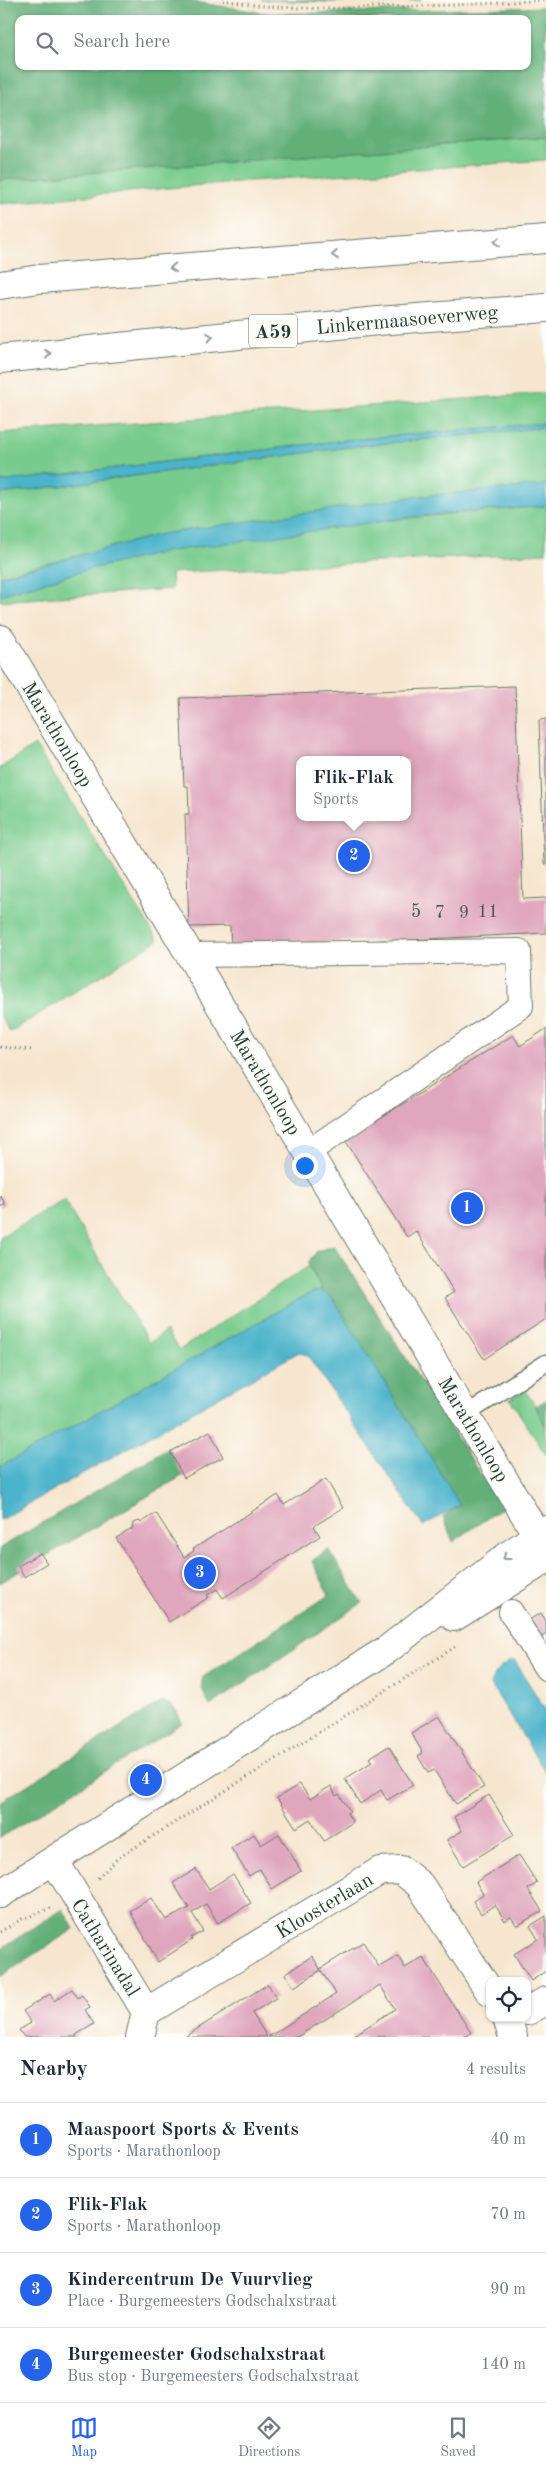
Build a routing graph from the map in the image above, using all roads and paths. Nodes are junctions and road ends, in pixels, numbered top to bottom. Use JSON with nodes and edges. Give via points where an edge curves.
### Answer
{"nodes":[{"id":1,"x":223,"y":0,"type":"edge"},
{"id":2,"x":545,"y":0,"type":"edge"},
{"id":3,"x":546,"y":239,"type":"edge"},
{"id":4,"x":0,"y":276,"type":"edge"},
{"id":5,"x":39,"y":279,"type":"junction"},
{"id":6,"x":0,"y":285,"type":"edge"},
{"id":7,"x":546,"y":308,"type":"edge"},
{"id":8,"x":0,"y":359,"type":"edge"},
{"id":9,"x":1,"y":639,"type":"edge"},
{"id":10,"x":190,"y":955,"type":"junction"},
{"id":11,"x":0,"y":1047,"type":"edge"},
{"id":12,"x":32,"y":1050,"type":"dead end"},
{"id":13,"x":308,"y":1152,"type":"junction"},
{"id":14,"x":546,"y":1363,"type":"edge"},
{"id":15,"x":465,"y":1415,"type":"junction"},
{"id":16,"x":544,"y":1544,"type":"edge"},
{"id":17,"x":511,"y":1612,"type":"dead end"},
{"id":18,"x":461,"y":1643,"type":"dead end"},
{"id":19,"x":546,"y":1668,"type":"edge"},
{"id":20,"x":54,"y":1860,"type":"junction"},
{"id":21,"x":0,"y":1894,"type":"edge"},
{"id":22,"x":74,"y":1896,"type":"junction"},
{"id":23,"x":0,"y":1932,"type":"edge"},
{"id":24,"x":486,"y":1986,"type":"edge"},
{"id":25,"x":546,"y":2000,"type":"edge"},
{"id":26,"x":531,"y":2010,"type":"edge"},
{"id":27,"x":143,"y":2025,"type":"edge"}],
"edges":[{"from":1,"to":2,"type":"path","via":[[272,7],[344,8],[476,6]]},
{"from":3,"to":5,"type":"main road","one_way":true},
{"from":4,"to":5,"type":"main road"},
{"from":5,"to":6,"type":"main road"},
{"from":8,"to":7,"type":"main road","name":"Linkermaasoeverweg","number":"A59","one_way":true,"via":[[378,321]]},
{"from":9,"to":10,"type":"main road","name":"Marathonloop"},
{"from":10,"to":13,"type":"main road","name":"Marathonloop"},
{"from":10,"to":13,"type":"street","via":[[519,951],[521,1006]]},
{"from":11,"to":12,"type":"path"},
{"from":13,"to":15,"type":"main road","name":"Marathonloop"},
{"from":14,"to":15,"type":"lane"},
{"from":15,"to":16,"type":"main road","name":"Marathonloop"},
{"from":16,"to":20,"type":"main road","via":[[510,1554],[388,1649]]},
{"from":17,"to":19,"type":"street"},
{"from":18,"to":22,"type":"path","via":[[118,1858],[92,1884]]},
{"from":20,"to":21,"type":"main road"},
{"from":20,"to":22,"type":"main road","name":"Catharinadal"},
{"from":22,"to":23,"type":"path","via":[[58,1906],[22,1918]]},
{"from":22,"to":27,"type":"main road","name":"Catharinadal"},
{"from":24,"to":27,"type":"main road","name":"Kloosterlaan","via":[[420,1886],[401,1870],[380,1871]]},
{"from":25,"to":26,"type":"main road"}]}
